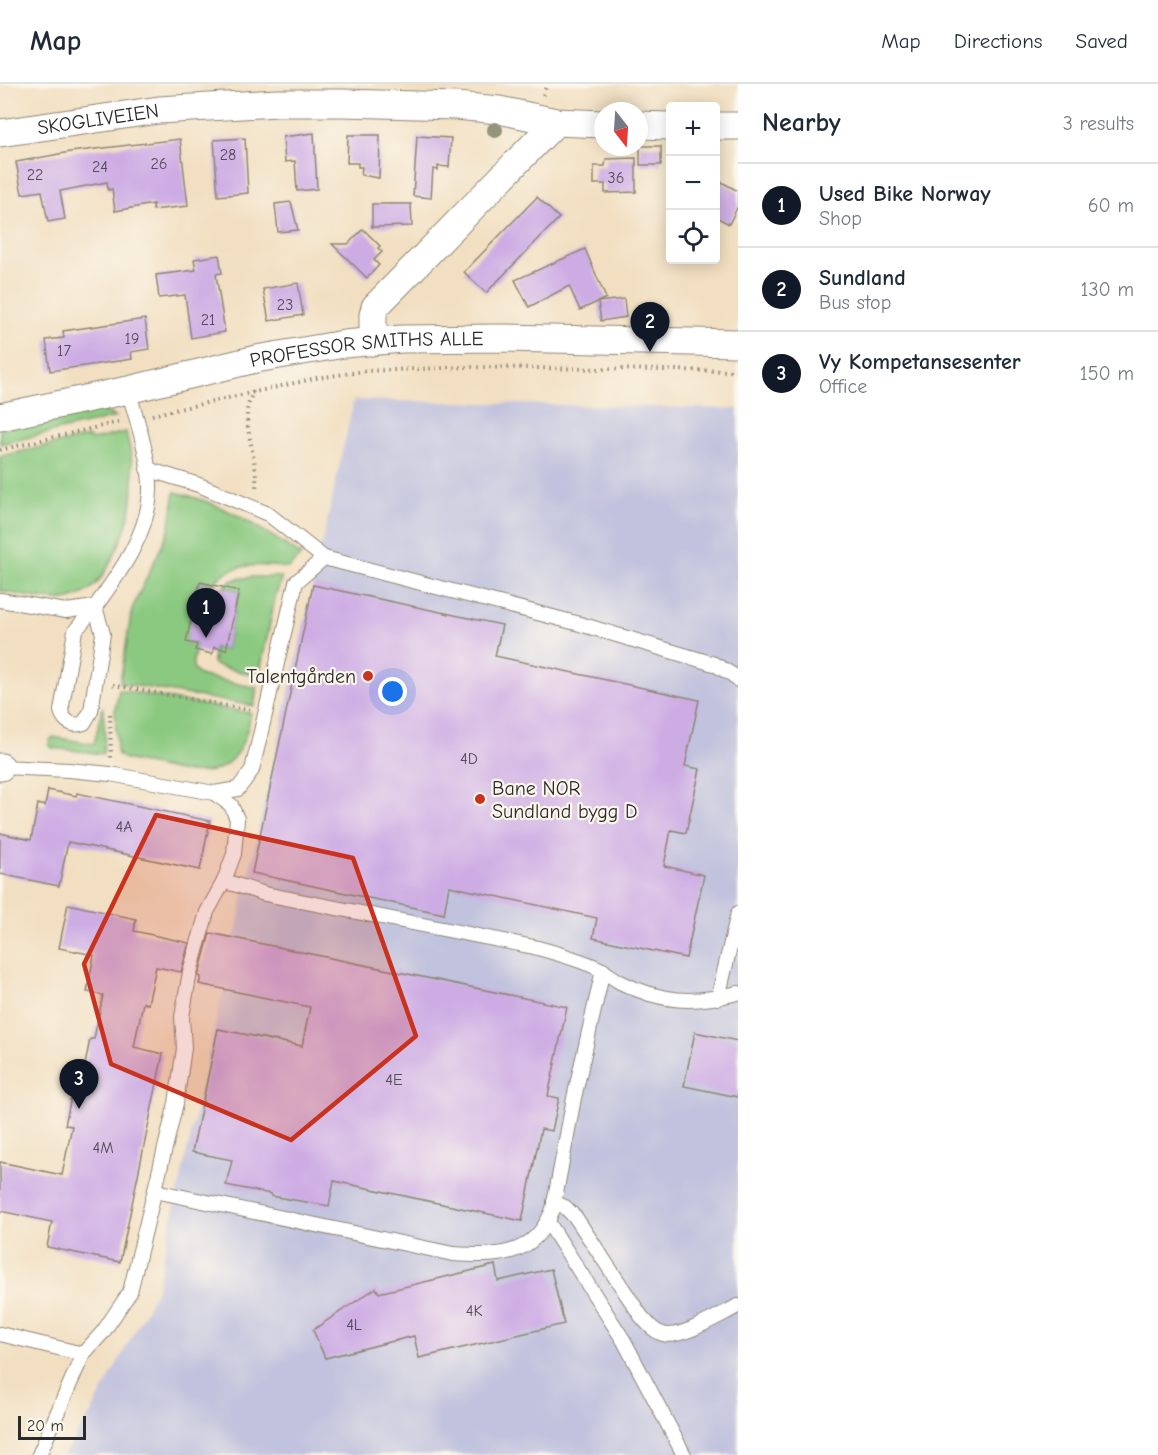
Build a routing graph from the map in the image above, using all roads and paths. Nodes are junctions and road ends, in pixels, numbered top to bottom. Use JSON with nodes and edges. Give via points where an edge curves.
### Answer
{"nodes":[{"id":1,"x":210,"y":95,"type":"edge"},
{"id":2,"x":556,"y":122,"type":"junction"},
{"id":3,"x":594,"y":124,"type":"edge"},
{"id":4,"x":648,"y":125,"type":"edge"},
{"id":5,"x":666,"y":126,"type":"edge"},
{"id":6,"x":720,"y":126,"type":"edge"},
{"id":7,"x":738,"y":126,"type":"edge"},
{"id":8,"x":0,"y":133,"type":"edge"},
{"id":9,"x":373,"y":342,"type":"junction"},
{"id":10,"x":738,"y":343,"type":"edge"},
{"id":11,"x":738,"y":371,"type":"edge"},
{"id":12,"x":128,"y":390,"type":"junction"},
{"id":13,"x":253,"y":392,"type":"junction"},
{"id":14,"x":0,"y":417,"type":"edge"},
{"id":15,"x":136,"y":418,"type":"junction"},
{"id":16,"x":0,"y":450,"type":"edge"},
{"id":17,"x":147,"y":469,"type":"junction"},
{"id":18,"x":254,"y":508,"type":"junction"},
{"id":19,"x":324,"y":558,"type":"junction"},
{"id":20,"x":0,"y":600,"type":"edge"},
{"id":21,"x":96,"y":608,"type":"junction"},
{"id":22,"x":738,"y":680,"type":"edge"},
{"id":23,"x":110,"y":693,"type":"dead end"},
{"id":24,"x":110,"y":711,"type":"dead end"},
{"id":25,"x":265,"y":713,"type":"junction"},
{"id":26,"x":0,"y":767,"type":"edge"},
{"id":27,"x":110,"y":774,"type":"junction"},
{"id":28,"x":214,"y":794,"type":"junction"},
{"id":29,"x":224,"y":881,"type":"junction"},
{"id":30,"x":738,"y":913,"type":"edge"},
{"id":31,"x":603,"y":970,"type":"junction"},
{"id":32,"x":738,"y":993,"type":"edge"},
{"id":33,"x":718,"y":998,"type":"junction"},
{"id":34,"x":156,"y":1191,"type":"junction"},
{"id":35,"x":554,"y":1202,"type":"junction"},
{"id":36,"x":548,"y":1222,"type":"junction"},
{"id":37,"x":738,"y":1306,"type":"edge"},
{"id":38,"x":0,"y":1334,"type":"edge"},
{"id":39,"x":83,"y":1354,"type":"junction"},
{"id":40,"x":39,"y":1455,"type":"edge"},
{"id":41,"x":684,"y":1455,"type":"edge"}],
"edges":[{"from":1,"to":2,"type":"street","name":"SKOGLIVEIEN","via":[[456,106]]},
{"from":1,"to":8,"type":"street","name":"SKOGLIVEIEN","via":[[159,110]]},
{"from":2,"to":3,"type":"street","name":"SKOGLIVEIEN"},
{"from":2,"to":9,"type":"street","via":[[377,304],[373,311]]},
{"from":4,"to":5,"type":"street"},
{"from":6,"to":7,"type":"street"},
{"from":9,"to":10,"type":"street","name":"PROFESSOR SMITHS ALLE","via":[[503,338]]},
{"from":9,"to":12,"type":"street","name":"PROFESSOR SMITHS ALLE","via":[[256,359]]},
{"from":11,"to":13,"type":"path","via":[[421,367],[364,371]]},
{"from":12,"to":14,"type":"street","name":"PROFESSOR SMITHS ALLE"},
{"from":12,"to":15,"type":"lane"},
{"from":13,"to":15,"type":"path"},
{"from":13,"to":18,"type":"path","via":[[247,408],[257,477]]},
{"from":15,"to":16,"type":"path"},
{"from":15,"to":17,"type":"lane"},
{"from":17,"to":18,"type":"lane"},
{"from":17,"to":21,"type":"lane","via":[[150,490],[143,524]]},
{"from":18,"to":19,"type":"lane","via":[[268,514]]},
{"from":19,"to":22,"type":"lane","via":[[580,624],[714,664]]},
{"from":19,"to":25,"type":"lane","via":[[297,582]]},
{"from":20,"to":21,"type":"lane","via":[[66,611]]},
{"from":21,"to":21,"type":"lane","via":[[75,631],[62,711],[65,720],[74,725],[84,723],[91,711],[103,634]]},
{"from":23,"to":25,"type":"path","via":[[111,685]]},
{"from":24,"to":27,"type":"path"},
{"from":25,"to":28,"type":"lane","via":[[252,770],[238,789]]},
{"from":26,"to":27,"type":"lane"},
{"from":27,"to":28,"type":"lane"},
{"from":28,"to":29,"type":"lane","via":[[231,805],[237,819],[234,854]]},
{"from":29,"to":31,"type":"lane","via":[[265,894],[534,947]]},
{"from":29,"to":34,"type":"lane","via":[[207,912],[190,972],[182,1017],[184,1047],[176,1103]]},
{"from":30,"to":33,"type":"lane"},
{"from":31,"to":33,"type":"lane","via":[[619,981],[668,999],[696,1002]]},
{"from":31,"to":35,"type":"lane"},
{"from":32,"to":33,"type":"lane"},
{"from":34,"to":36,"type":"lane","via":[[453,1254],[507,1253],[524,1247]]},
{"from":34,"to":39,"type":"lane","via":[[130,1292]]},
{"from":35,"to":36,"type":"lane"},
{"from":35,"to":37,"type":"lane","via":[[576,1218],[652,1329],[665,1335],[681,1334]]},
{"from":36,"to":41,"type":"lane","via":[[624,1341]]},
{"from":38,"to":39,"type":"lane"},
{"from":39,"to":40,"type":"lane"}]}
